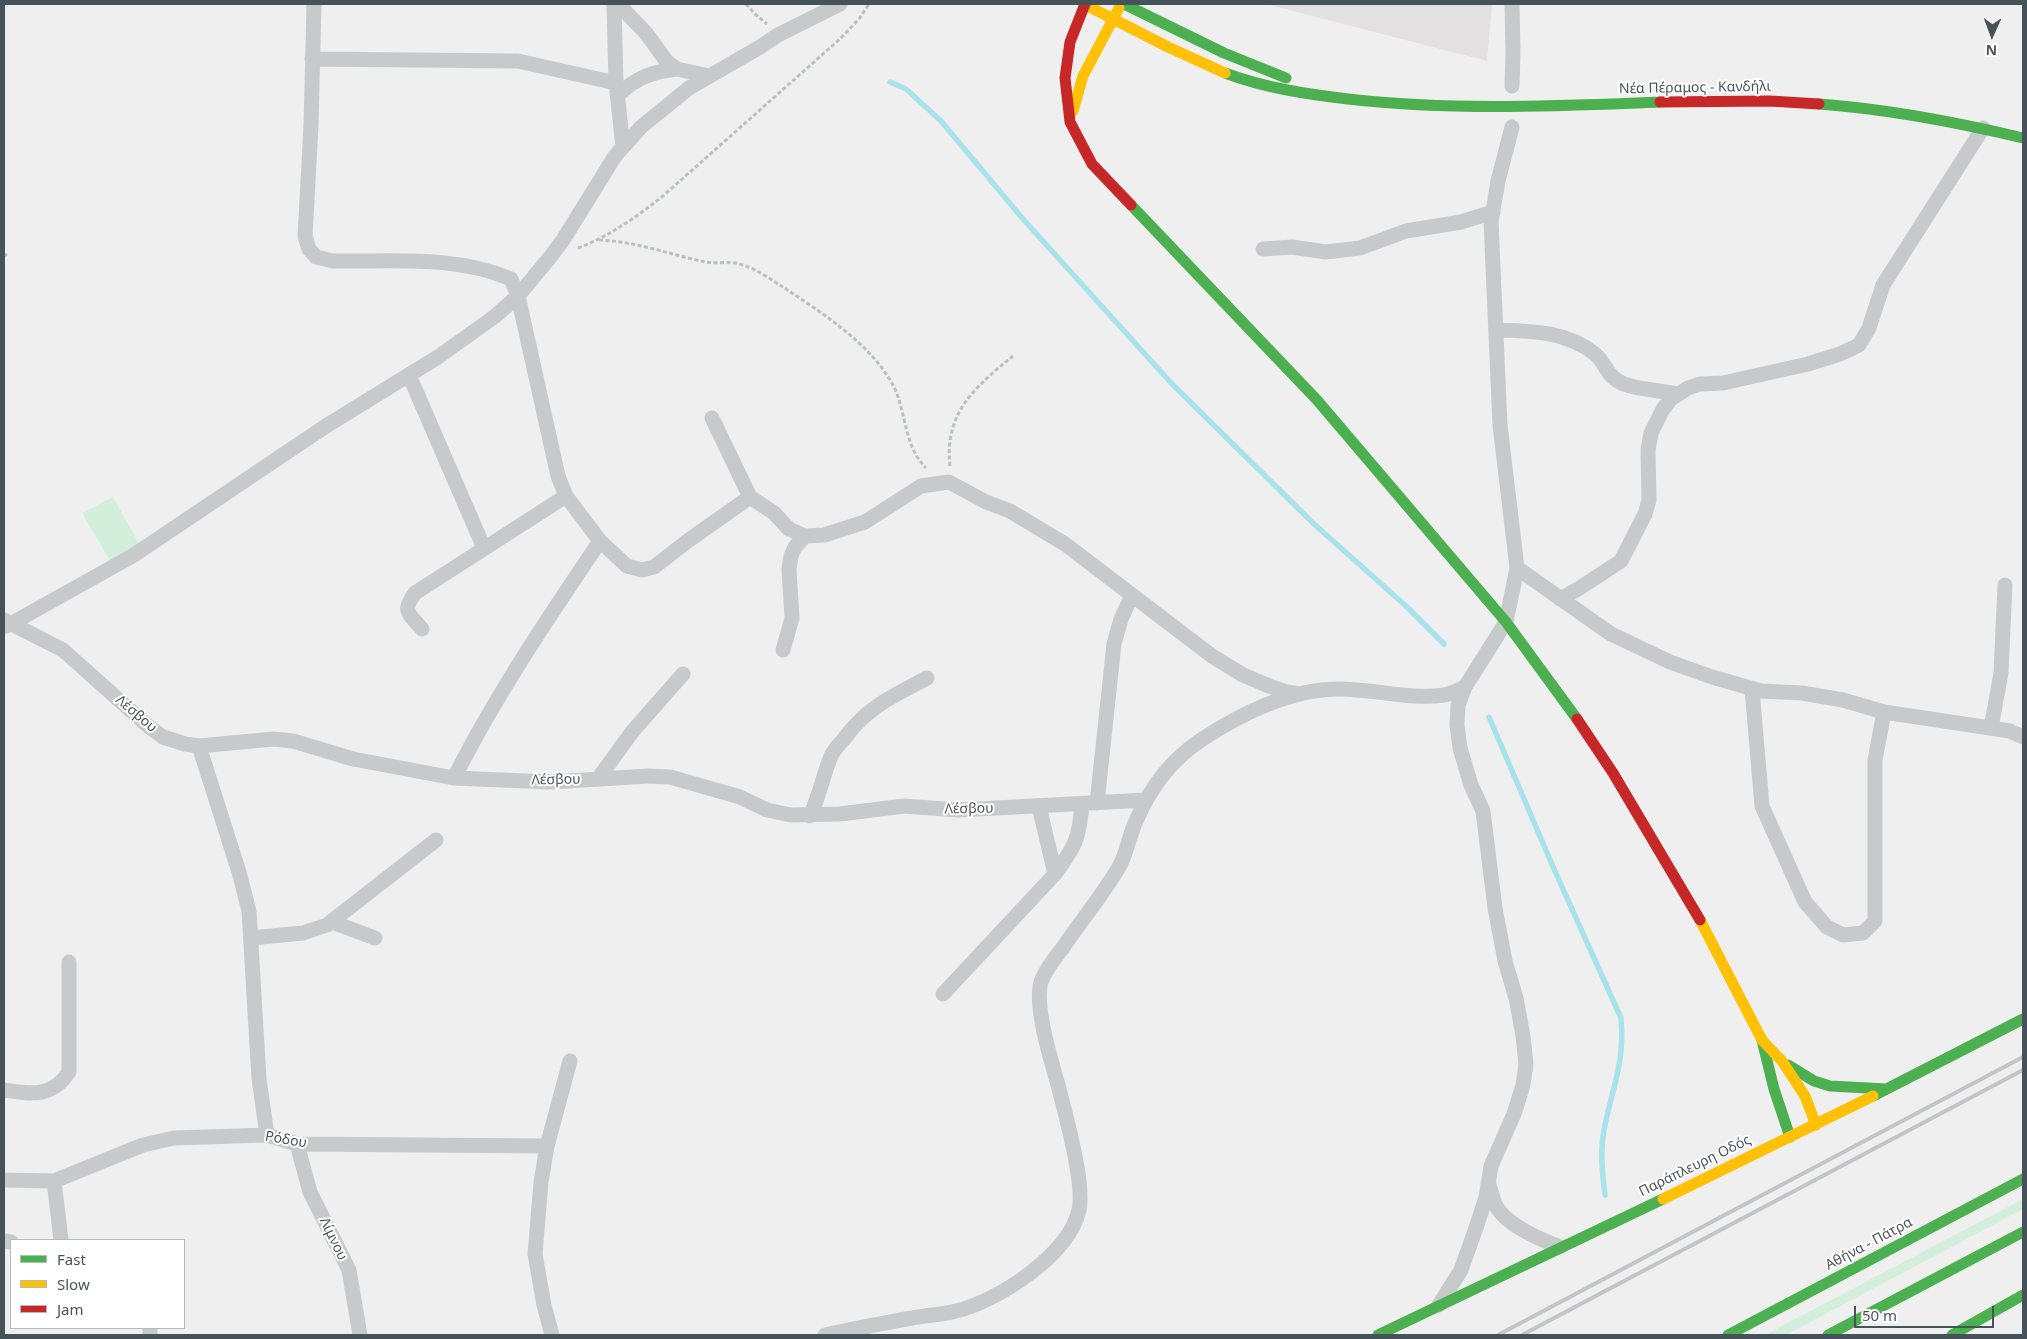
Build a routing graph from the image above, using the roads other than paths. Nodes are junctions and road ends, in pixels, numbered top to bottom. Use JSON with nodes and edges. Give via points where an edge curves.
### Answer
{"nodes":[{"id":1,"x":314,"y":4,"type":"edge"},
{"id":2,"x":614,"y":4,"type":"edge"},
{"id":3,"x":618,"y":4,"type":"edge"},
{"id":4,"x":840,"y":4,"type":"edge"},
{"id":5,"x":1085,"y":4,"type":"edge"},
{"id":6,"x":1123,"y":4,"type":"edge"},
{"id":7,"x":1512,"y":4,"type":"edge"},
{"id":8,"x":1114,"y":19,"type":"junction"},
{"id":9,"x":312,"y":59,"type":"junction"},
{"id":10,"x":677,"y":69,"type":"junction"},
{"id":11,"x":709,"y":76,"type":"junction"},
{"id":12,"x":1512,"y":86,"type":"dead end"},
{"id":13,"x":617,"y":89,"type":"junction"},
{"id":14,"x":1364,"y":102,"type":"junction"},
{"id":15,"x":1070,"y":122,"type":"junction"},
{"id":16,"x":1512,"y":127,"type":"dead end"},
{"id":17,"x":1983,"y":128,"type":"junction"},
{"id":18,"x":2023,"y":138,"type":"edge"},
{"id":19,"x":623,"y":146,"type":"junction"},
{"id":20,"x":1493,"y":212,"type":"junction"},
{"id":21,"x":1263,"y":249,"type":"dead end"},
{"id":22,"x":518,"y":296,"type":"junction"},
{"id":23,"x":1496,"y":330,"type":"junction"},
{"id":24,"x":409,"y":375,"type":"junction"},
{"id":25,"x":1677,"y":394,"type":"junction"},
{"id":26,"x":712,"y":418,"type":"dead end"},
{"id":27,"x":566,"y":496,"type":"junction"},
{"id":28,"x":750,"y":497,"type":"junction"},
{"id":29,"x":805,"y":536,"type":"junction"},
{"id":30,"x":600,"y":541,"type":"junction"},
{"id":31,"x":484,"y":548,"type":"junction"},
{"id":32,"x":1517,"y":568,"type":"junction"},
{"id":33,"x":2005,"y":585,"type":"dead end"},
{"id":34,"x":1132,"y":595,"type":"junction"},
{"id":35,"x":1560,"y":599,"type":"junction"},
{"id":36,"x":1506,"y":622,"type":"junction"},
{"id":37,"x":7,"y":624,"type":"edge"},
{"id":38,"x":422,"y":629,"type":"dead end"},
{"id":39,"x":783,"y":650,"type":"dead end"},
{"id":40,"x":683,"y":674,"type":"dead end"},
{"id":41,"x":927,"y":678,"type":"dead end"},
{"id":42,"x":1465,"y":687,"type":"junction"},
{"id":43,"x":1752,"y":689,"type":"junction"},
{"id":44,"x":1304,"y":694,"type":"junction"},
{"id":45,"x":1884,"y":712,"type":"junction"},
{"id":46,"x":1991,"y":728,"type":"junction"},
{"id":47,"x":2023,"y":737,"type":"edge"},
{"id":48,"x":199,"y":746,"type":"junction"},
{"id":49,"x":454,"y":778,"type":"junction"},
{"id":50,"x":598,"y":779,"type":"junction"},
{"id":51,"x":1146,"y":800,"type":"junction"},
{"id":52,"x":1090,"y":803,"type":"junction"},
{"id":53,"x":1039,"y":806,"type":"junction"},
{"id":54,"x":810,"y":816,"type":"junction"},
{"id":55,"x":436,"y":840,"type":"dead end"},
{"id":56,"x":1055,"y":874,"type":"junction"},
{"id":57,"x":332,"y":922,"type":"junction"},
{"id":58,"x":251,"y":938,"type":"junction"},
{"id":59,"x":375,"y":938,"type":"dead end"},
{"id":60,"x":69,"y":962,"type":"dead end"},
{"id":61,"x":943,"y":994,"type":"dead end"},
{"id":62,"x":2023,"y":1019,"type":"edge"},
{"id":63,"x":1762,"y":1040,"type":"junction"},
{"id":64,"x":570,"y":1061,"type":"dead end"},
{"id":65,"x":1782,"y":1061,"type":"junction"},
{"id":66,"x":1888,"y":1089,"type":"junction"},
{"id":67,"x":4,"y":1090,"type":"edge"},
{"id":68,"x":1816,"y":1125,"type":"junction"},
{"id":69,"x":268,"y":1135,"type":"junction"},
{"id":70,"x":1790,"y":1137,"type":"junction"},
{"id":71,"x":297,"y":1144,"type":"junction"},
{"id":72,"x":547,"y":1146,"type":"junction"},
{"id":73,"x":2016,"y":1169,"type":"dead end"},
{"id":74,"x":2023,"y":1179,"type":"edge"},
{"id":75,"x":4,"y":1180,"type":"edge"},
{"id":76,"x":54,"y":1181,"type":"junction"},
{"id":77,"x":1488,"y":1182,"type":"junction"},
{"id":78,"x":1970,"y":1207,"type":"junction"},
{"id":79,"x":2023,"y":1232,"type":"edge"},
{"id":80,"x":61,"y":1239,"type":"edge"},
{"id":81,"x":1560,"y":1247,"type":"junction"},
{"id":82,"x":2023,"y":1295,"type":"edge"},
{"id":83,"x":1439,"y":1306,"type":"junction"},
{"id":84,"x":360,"y":1335,"type":"edge"},
{"id":85,"x":552,"y":1335,"type":"edge"},
{"id":86,"x":825,"y":1335,"type":"edge"},
{"id":87,"x":1378,"y":1335,"type":"edge"},
{"id":88,"x":1728,"y":1335,"type":"edge"},
{"id":89,"x":1828,"y":1335,"type":"edge"},
{"id":90,"x":1952,"y":1335,"type":"edge"}],
"edges":[{"from":1,"to":9,"type":"street"},
{"from":2,"to":13,"type":"street"},
{"from":3,"to":10,"type":"street","via":[[646,33],[667,62]]},
{"from":4,"to":11,"type":"street","via":[[778,35]]},
{"from":5,"to":8,"type":"main road","name":"Νέα Πέραμος - Κανδήλι"},
{"from":5,"to":15,"type":"main road","via":[[1066,59]]},
{"from":6,"to":8,"type":"main road"},
{"from":6,"to":14,"type":"main road","name":"Νέα Πέραμος - Κανδήλι","via":[[1261,70]]},
{"from":7,"to":12,"type":"street"},
{"from":8,"to":14,"type":"main road","name":"Νέα Πέραμος - Κανδήλι","via":[[1218,70],[1257,83]]},
{"from":8,"to":15,"type":"main road","via":[[1083,76]]},
{"from":9,"to":13,"type":"street","via":[[518,61]]},
{"from":9,"to":22,"type":"street","via":[[305,236],[316,258],[476,267],[511,280]]},
{"from":10,"to":11,"type":"street"},
{"from":10,"to":13,"type":"street","via":[[650,74]]},
{"from":11,"to":19,"type":"street","via":[[641,127]]},
{"from":13,"to":19,"type":"street"},
{"from":14,"to":17,"type":"main road","name":"Νέα Πέραμος - Κανδήλι","via":[[1486,107],[1770,101],[1854,106]]},
{"from":15,"to":36,"type":"main road","via":[[1092,164],[1317,400]]},
{"from":16,"to":20,"type":"street"},
{"from":17,"to":18,"type":"main road","name":"Νέα Πέραμος - Κανδήλι"},
{"from":17,"to":25,"type":"street","via":[[1883,285],[1869,328],[1859,345],[1808,364],[1700,384]]},
{"from":19,"to":22,"type":"street","via":[[563,240]]},
{"from":20,"to":21,"type":"street","via":[[1461,222],[1406,232],[1360,248],[1326,252],[1292,247]]},
{"from":20,"to":23,"type":"street"},
{"from":22,"to":24,"type":"street"},
{"from":22,"to":27,"type":"street","via":[[558,476]]},
{"from":23,"to":25,"type":"street","via":[[1543,331],[1559,335],[1596,355],[1606,370],[1624,384]]},
{"from":23,"to":32,"type":"street","via":[[1500,425]]},
{"from":24,"to":31,"type":"street"},
{"from":24,"to":37,"type":"street","via":[[326,426],[134,555]]},
{"from":25,"to":35,"type":"street","via":[[1663,409],[1650,433],[1649,500],[1621,561]]},
{"from":26,"to":28,"type":"street"},
{"from":27,"to":30,"type":"street"},
{"from":27,"to":31,"type":"street"},
{"from":28,"to":29,"type":"street","via":[[774,513],[789,529]]},
{"from":28,"to":30,"type":"street","via":[[654,567],[642,570],[627,566]]},
{"from":29,"to":34,"type":"street","via":[[824,535],[865,522],[921,486],[949,482],[1036,526],[1092,563]]},
{"from":29,"to":39,"type":"street","via":[[791,556],[792,618]]},
{"from":30,"to":49,"type":"street","via":[[508,681]]},
{"from":31,"to":38,"type":"street","via":[[415,593],[407,603],[407,611]]},
{"from":32,"to":35,"type":"street"},
{"from":32,"to":36,"type":"street"},
{"from":33,"to":46,"type":"street","via":[[2001,673]]},
{"from":34,"to":44,"type":"street","via":[[1212,656],[1236,670],[1269,686]]},
{"from":34,"to":52,"type":"street","via":[[1114,644]]},
{"from":35,"to":43,"type":"street","via":[[1611,634],[1670,662]]},
{"from":36,"to":42,"type":"street"},
{"from":36,"to":63,"type":"main road","via":[[1569,706],[1613,773],[1699,918]]},
{"from":37,"to":48,"type":"street","name":"Λέσβου","via":[[63,650],[163,737]]},
{"from":40,"to":50,"type":"street","via":[[632,732]]},
{"from":41,"to":54,"type":"street","via":[[875,706],[850,730],[832,753],[819,798]]},
{"from":42,"to":44,"type":"street","via":[[1445,695],[1338,689]]},
{"from":42,"to":77,"type":"street","via":[[1458,705],[1460,748],[1483,811],[1495,908],[1516,998],[1526,1064],[1514,1114],[1491,1166]]},
{"from":43,"to":45,"type":"street","via":[[1843,700]]},
{"from":43,"to":45,"type":"street","via":[[1762,806],[1805,902],[1827,927],[1844,935],[1863,933],[1875,921],[1875,760]]},
{"from":44,"to":51,"type":"street","via":[[1265,706],[1201,740],[1167,771]]},
{"from":45,"to":46,"type":"street"},
{"from":46,"to":47,"type":"street"},
{"from":48,"to":49,"type":"street","name":"Λέσβου","via":[[274,739],[293,741],[353,759]]},
{"from":48,"to":58,"type":"street","via":[[239,872],[249,910]]},
{"from":49,"to":50,"type":"street","name":"Λέσβου","via":[[550,782]]},
{"from":50,"to":54,"type":"street","name":"Λέσβου","via":[[670,777],[740,797],[767,810],[791,816]]},
{"from":51,"to":52,"type":"street","name":"Λέσβου"},
{"from":51,"to":86,"type":"street","via":[[1124,858],[1041,982],[1043,1029],[1064,1109],[1080,1190],[1080,1209],[1072,1230],[1052,1255],[991,1298],[956,1311]]},
{"from":52,"to":53,"type":"street","name":"Λέσβου"},
{"from":52,"to":56,"type":"street","via":[[1077,840]]},
{"from":53,"to":54,"type":"street","name":"Λέσβου","via":[[958,810],[904,806]]},
{"from":53,"to":56,"type":"street"},
{"from":55,"to":57,"type":"street"},
{"from":56,"to":61,"type":"street"},
{"from":57,"to":58,"type":"street","via":[[303,932]]},
{"from":57,"to":59,"type":"street"},
{"from":58,"to":69,"type":"street","via":[[259,1079]]},
{"from":60,"to":67,"type":"street","via":[[68,1072],[62,1082],[48,1092]]},
{"from":62,"to":66,"type":"main road","name":"Παράπλευρη Οδός"},
{"from":63,"to":65,"type":"main road"},
{"from":63,"to":70,"type":"main road","via":[[1775,1096]]},
{"from":64,"to":72,"type":"street"},
{"from":65,"to":66,"type":"main road","via":[[1814,1081],[1830,1086]]},
{"from":65,"to":68,"type":"main road","via":[[1805,1096]]},
{"from":66,"to":68,"type":"main road","name":"Παράπλευρη Οδός"},
{"from":68,"to":70,"type":"main road","name":"Παράπλευρη Οδός"},
{"from":69,"to":71,"type":"street","name":"Ρόδου"},
{"from":69,"to":76,"type":"street","name":"Ρόδου","via":[[174,1138],[143,1145]]},
{"from":70,"to":81,"type":"main road","name":"Παράπλευρη Οδός"},
{"from":71,"to":72,"type":"street","name":"Ρόδου"},
{"from":71,"to":84,"type":"street","name":"Λίμνου","via":[[310,1192],[349,1270]]},
{"from":72,"to":85,"type":"street","via":[[535,1254]]},
{"from":73,"to":78,"type":"main road"},
{"from":74,"to":78,"type":"main road","name":"Αθήνα - Πάτρα"},
{"from":75,"to":76,"type":"street","name":"Ρόδου"},
{"from":76,"to":80,"type":"street"},
{"from":77,"to":81,"type":"street","via":[[1496,1205],[1506,1218],[1539,1239]]},
{"from":77,"to":83,"type":"street","via":[[1486,1198],[1461,1270]]},
{"from":78,"to":88,"type":"main road","name":"Αθήνα - Πάτρα"},
{"from":79,"to":89,"type":"main road"},
{"from":81,"to":83,"type":"main road","name":"Παράπλευρη Οδός"},
{"from":82,"to":90,"type":"main road"},
{"from":83,"to":87,"type":"main road","name":"Παράπλευρη Οδός"}]}
